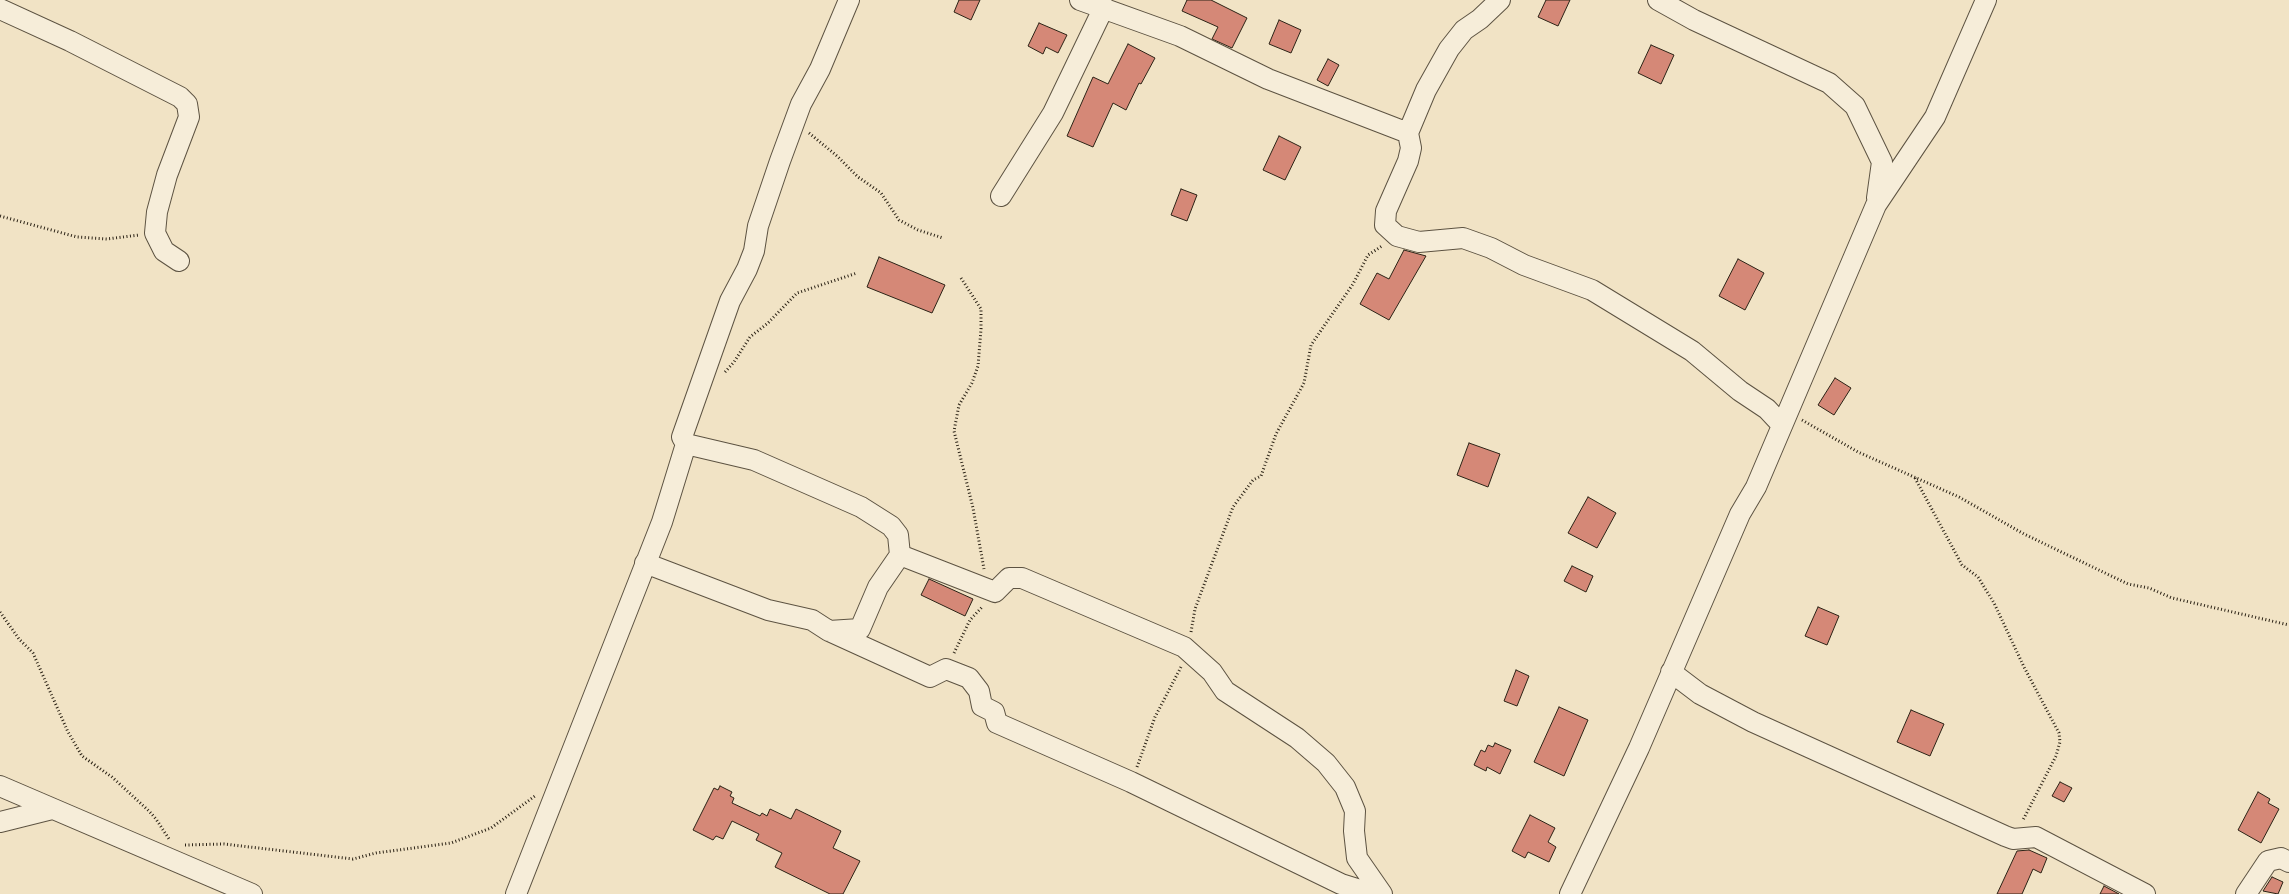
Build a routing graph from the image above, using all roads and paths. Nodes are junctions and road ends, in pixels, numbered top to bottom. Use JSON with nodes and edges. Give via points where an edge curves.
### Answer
{"nodes":[{"id":1,"x":849,"y":0,"type":"edge"},
{"id":2,"x":1080,"y":0,"type":"edge"},
{"id":3,"x":1500,"y":0,"type":"edge"},
{"id":4,"x":1658,"y":0,"type":"edge"},
{"id":5,"x":1986,"y":0,"type":"edge"},
{"id":6,"x":1104,"y":7,"type":"junction"},
{"id":7,"x":0,"y":9,"type":"edge"},
{"id":8,"x":794,"y":123,"type":"junction"},
{"id":9,"x":1408,"y":133,"type":"junction"},
{"id":10,"x":1001,"y":196,"type":"dead end"},
{"id":11,"x":1876,"y":205,"type":"junction"},
{"id":12,"x":0,"y":216,"type":"edge"},
{"id":13,"x":154,"y":233,"type":"junction"},
{"id":14,"x":1397,"y":236,"type":"junction"},
{"id":15,"x":943,"y":238,"type":"dead end"},
{"id":16,"x":179,"y":261,"type":"dead end"},
{"id":17,"x":857,"y":273,"type":"dead end"},
{"id":18,"x":961,"y":278,"type":"dead end"},
{"id":19,"x":721,"y":376,"type":"dead end"},
{"id":20,"x":1784,"y":418,"type":"junction"},
{"id":21,"x":686,"y":444,"type":"junction"},
{"id":22,"x":1915,"y":478,"type":"junction"},
{"id":23,"x":900,"y":555,"type":"junction"},
{"id":24,"x":645,"y":563,"type":"junction"},
{"id":25,"x":995,"y":592,"type":"junction"},
{"id":26,"x":0,"y":612,"type":"edge"},
{"id":27,"x":2289,"y":625,"type":"edge"},
{"id":28,"x":829,"y":631,"type":"junction"},
{"id":29,"x":1189,"y":652,"type":"junction"},
{"id":30,"x":946,"y":669,"type":"junction"},
{"id":31,"x":1671,"y":672,"type":"junction"},
{"id":32,"x":1131,"y":782,"type":"junction"},
{"id":33,"x":0,"y":786,"type":"edge"},
{"id":34,"x":555,"y":798,"type":"junction"},
{"id":35,"x":52,"y":809,"type":"junction"},
{"id":36,"x":0,"y":822,"type":"edge"},
{"id":37,"x":2013,"y":839,"type":"junction"},
{"id":38,"x":172,"y":853,"type":"junction"},
{"id":39,"x":2289,"y":862,"type":"edge"},
{"id":40,"x":252,"y":894,"type":"edge"},
{"id":41,"x":516,"y":894,"type":"edge"},
{"id":42,"x":1373,"y":894,"type":"edge"},
{"id":43,"x":1382,"y":894,"type":"edge"},
{"id":44,"x":1570,"y":894,"type":"edge"},
{"id":45,"x":2145,"y":894,"type":"edge"},
{"id":46,"x":2246,"y":894,"type":"edge"}],
"edges":[{"from":1,"to":8,"type":"street"},
{"from":2,"to":6,"type":"street"},
{"from":3,"to":9,"type":"street","via":[[1464,30],[1449,49],[1426,90]]},
{"from":4,"to":11,"type":"street","via":[[1829,83],[1855,106],[1882,162]]},
{"from":5,"to":11,"type":"street","via":[[1935,117]]},
{"from":6,"to":9,"type":"street","via":[[1180,36],[1268,79]]},
{"from":6,"to":10,"type":"street","via":[[1053,113]]},
{"from":7,"to":13,"type":"street","via":[[180,97],[187,104],[190,117],[167,176]]},
{"from":8,"to":15,"type":"path","via":[[824,144],[858,178],[881,193],[899,220]]},
{"from":8,"to":21,"type":"street","via":[[758,226],[754,251],[730,301],[682,437]]},
{"from":9,"to":14,"type":"street","via":[[1411,148],[1408,161],[1386,210],[1385,225]]},
{"from":11,"to":20,"type":"street"},
{"from":12,"to":13,"type":"path","via":[[77,237],[107,239]]},
{"from":13,"to":16,"type":"street","via":[[164,251]]},
{"from":14,"to":20,"type":"street","via":[[1419,242],[1463,238],[1592,290],[1692,351],[1740,391]]},
{"from":14,"to":29,"type":"path","via":[[1368,255],[1353,284],[1311,345],[1304,383],[1276,434],[1261,476],[1253,480],[1233,508],[1195,609]]},
{"from":17,"to":19,"type":"path","via":[[797,293],[768,323],[750,336]]},
{"from":18,"to":25,"type":"path","via":[[981,309],[979,358],[972,383],[959,405],[954,432],[982,548],[982,563]]},
{"from":20,"to":22,"type":"path"},
{"from":20,"to":31,"type":"street"},
{"from":21,"to":23,"type":"street","via":[[754,460],[861,507],[891,526],[898,535]]},
{"from":21,"to":24,"type":"street"},
{"from":22,"to":27,"type":"path","via":[[1972,503],[2052,549],[2128,584],[2149,588],[2172,598]]},
{"from":22,"to":37,"type":"path","via":[[1962,565],[1978,576],[1994,603],[2060,738],[2056,756]]},
{"from":23,"to":25,"type":"street"},
{"from":23,"to":28,"type":"street","via":[[878,588],[860,629]]},
{"from":24,"to":28,"type":"street","via":[[768,610],[812,620]]},
{"from":24,"to":34,"type":"street"},
{"from":25,"to":29,"type":"street","via":[[1008,578],[1022,578],[1172,641]]},
{"from":25,"to":30,"type":"path","via":[[970,620]]},
{"from":26,"to":38,"type":"path","via":[[33,653],[82,756],[112,777],[156,819]]},
{"from":28,"to":30,"type":"street","via":[[930,677]]},
{"from":29,"to":32,"type":"path","via":[[1154,717]]},
{"from":29,"to":43,"type":"street","via":[[1212,672],[1225,691],[1297,738],[1326,764],[1345,787],[1355,811],[1357,858]]},
{"from":30,"to":32,"type":"street","via":[[976,684],[982,706],[994,712],[997,723]]},
{"from":31,"to":37,"type":"street","via":[[1705,697],[1753,722]]},
{"from":31,"to":44,"type":"street"},
{"from":32,"to":42,"type":"street","via":[[1341,884]]},
{"from":33,"to":35,"type":"street"},
{"from":34,"to":38,"type":"path","via":[[543,791],[491,828],[451,843],[353,858],[196,843]]},
{"from":34,"to":41,"type":"street"},
{"from":35,"to":36,"type":"street"},
{"from":35,"to":38,"type":"street"},
{"from":37,"to":45,"type":"street","via":[[2036,837]]},
{"from":38,"to":40,"type":"street"},
{"from":39,"to":46,"type":"street","via":[[2281,858],[2268,861]]}]}
